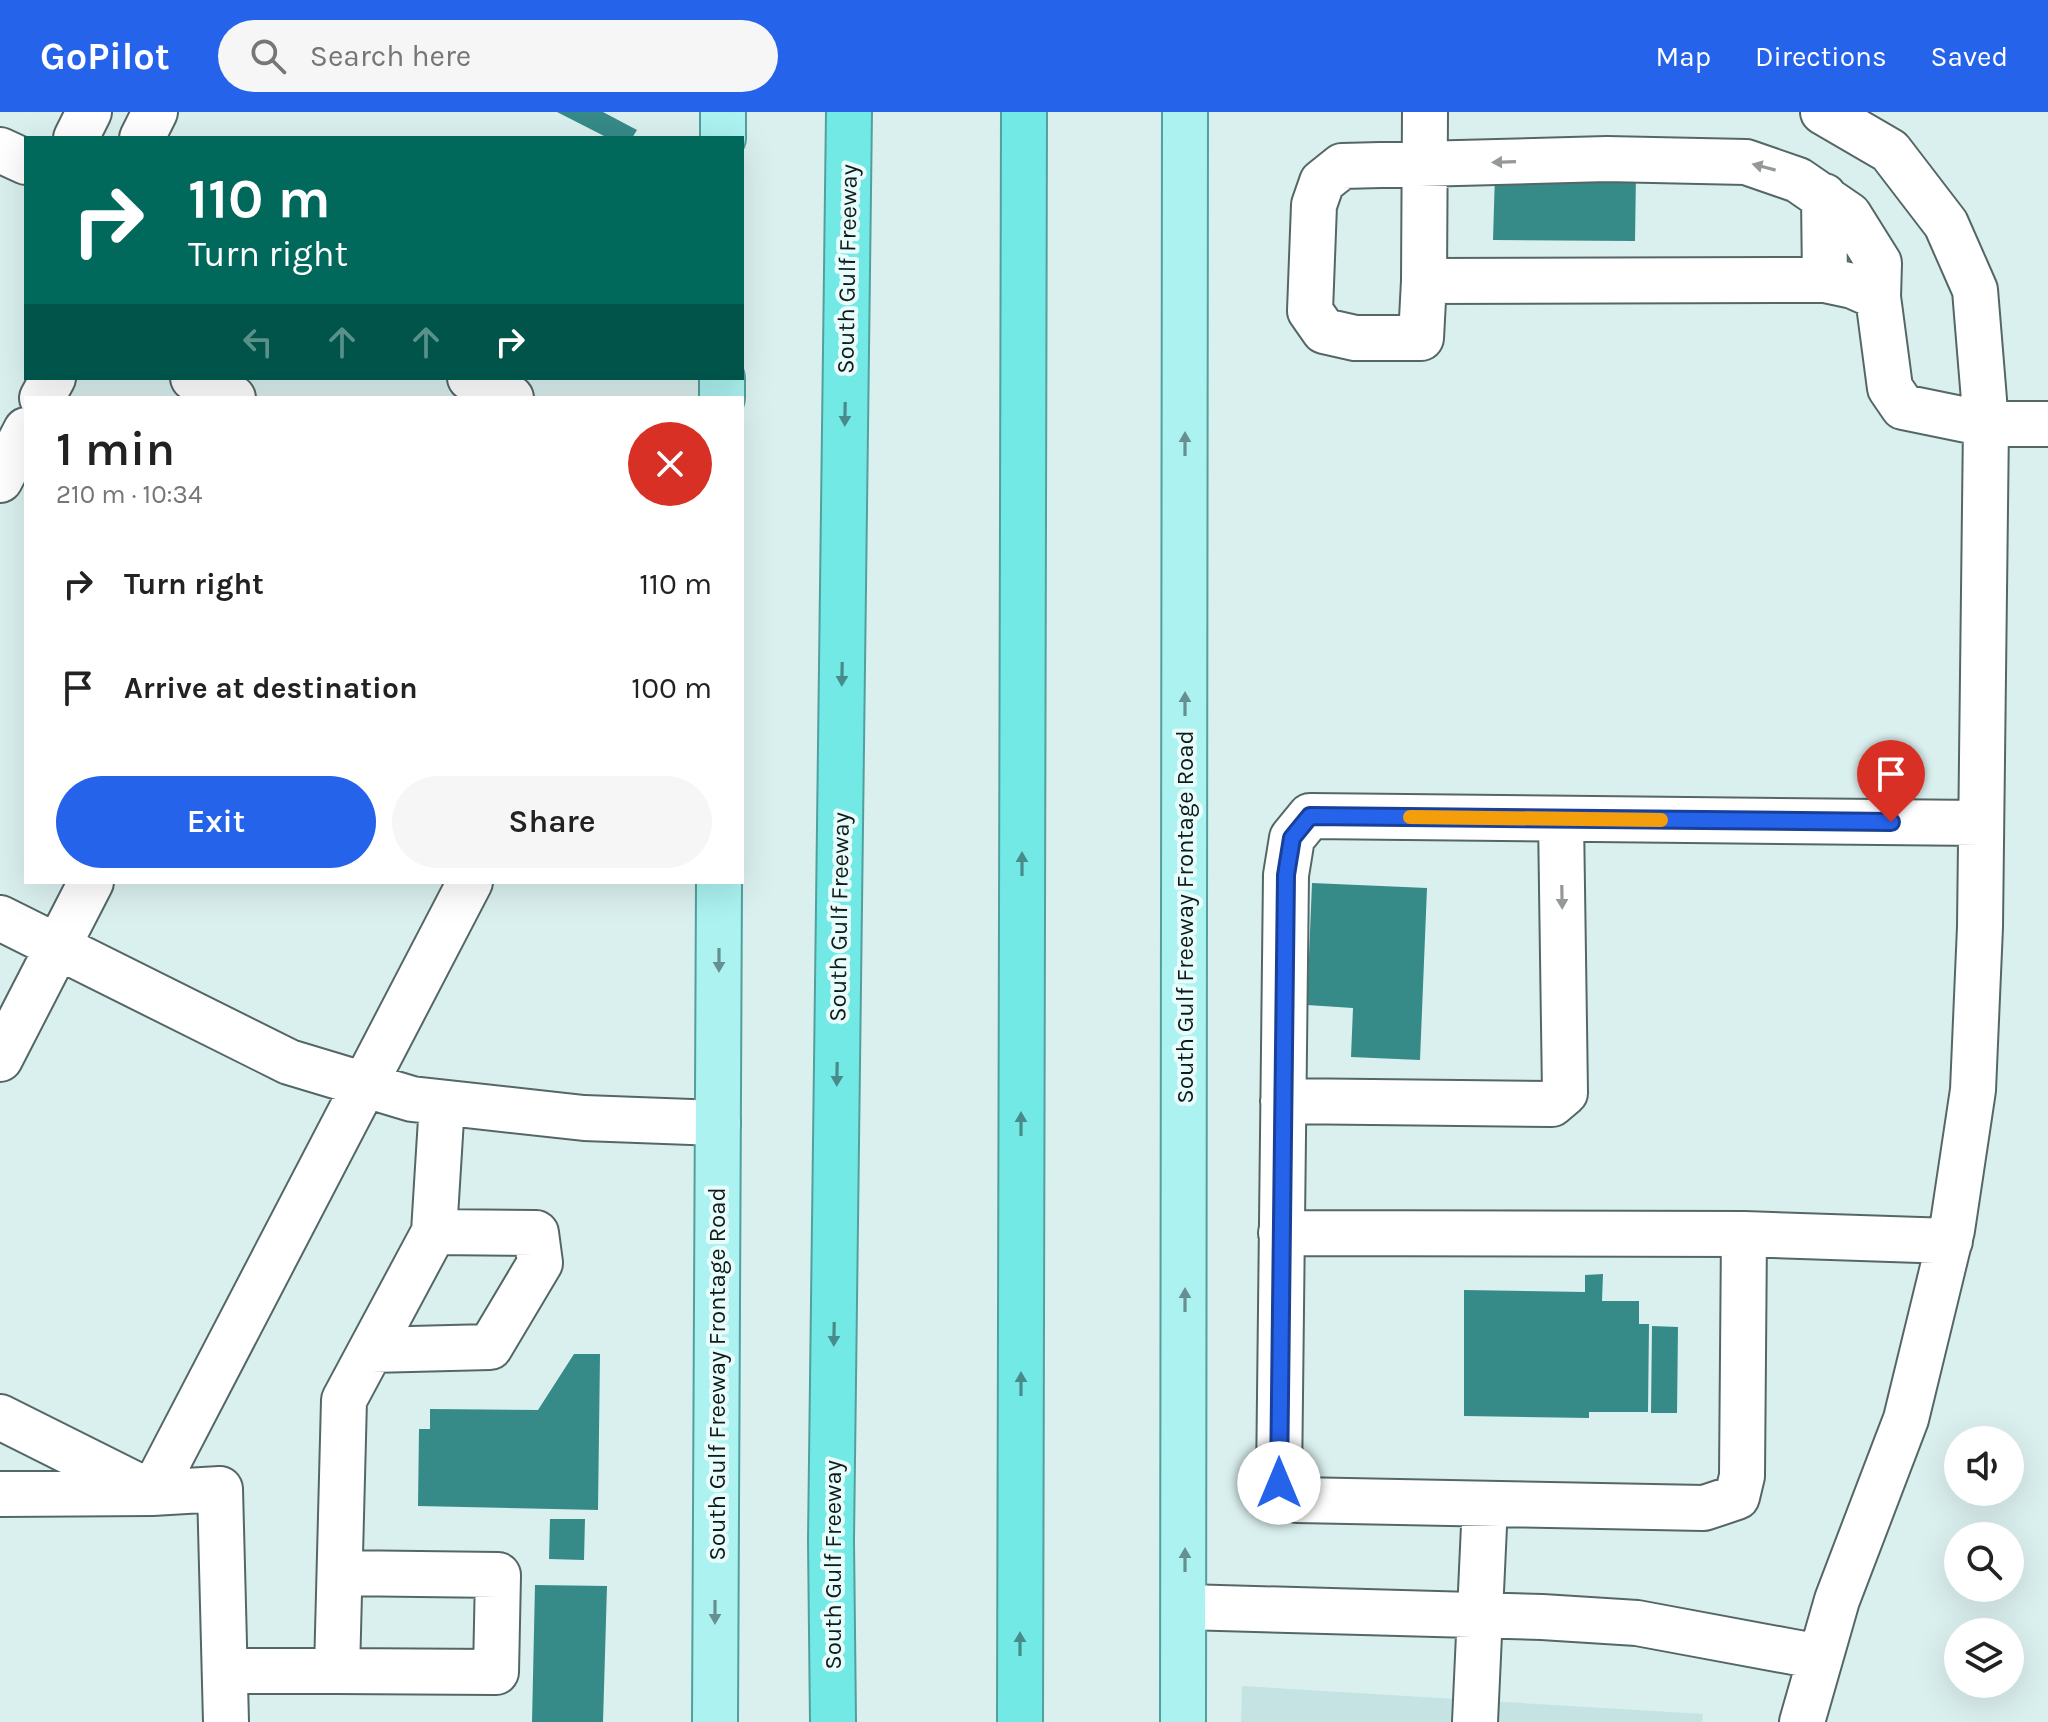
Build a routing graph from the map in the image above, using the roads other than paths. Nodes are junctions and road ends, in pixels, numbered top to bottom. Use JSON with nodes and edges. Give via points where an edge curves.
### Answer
{"nodes":[{"id":1,"x":89,"y":112,"type":"edge"},
{"id":2,"x":155,"y":112,"type":"edge"},
{"id":3,"x":723,"y":112,"type":"edge"},
{"id":4,"x":849,"y":112,"type":"edge"},
{"id":5,"x":1024,"y":112,"type":"edge"},
{"id":6,"x":1185,"y":112,"type":"edge"},
{"id":7,"x":1425,"y":112,"type":"edge"},
{"id":8,"x":1823,"y":112,"type":"edge"},
{"id":9,"x":77,"y":136,"type":"edge"},
{"id":10,"x":143,"y":136,"type":"edge"},
{"id":11,"x":723,"y":136,"type":"edge"},
{"id":12,"x":0,"y":150,"type":"edge"},
{"id":13,"x":24,"y":161,"type":"edge"},
{"id":14,"x":1425,"y":165,"type":"junction"},
{"id":15,"x":1824,"y":196,"type":"junction"},
{"id":16,"x":1825,"y":280,"type":"junction"},
{"id":17,"x":1424,"y":281,"type":"junction"},
{"id":18,"x":1878,"y":297,"type":"junction"},
{"id":19,"x":197,"y":380,"type":"edge"},
{"id":20,"x":474,"y":380,"type":"edge"},
{"id":21,"x":229,"y":396,"type":"edge"},
{"id":22,"x":507,"y":396,"type":"edge"},
{"id":23,"x":0,"y":417,"type":"edge"},
{"id":24,"x":1986,"y":424,"type":"junction"},
{"id":25,"x":2048,"y":424,"type":"edge"},
{"id":26,"x":24,"y":429,"type":"edge"},
{"id":27,"x":24,"y":434,"type":"edge"},
{"id":28,"x":0,"y":480,"type":"edge"},
{"id":29,"x":1561,"y":819,"type":"junction"},
{"id":30,"x":1981,"y":823,"type":"junction"},
{"id":31,"x":90,"y":884,"type":"edge"},
{"id":32,"x":469,"y":884,"type":"edge"},
{"id":33,"x":719,"y":884,"type":"edge"},
{"id":34,"x":0,"y":918,"type":"edge"},
{"id":35,"x":58,"y":947,"type":"junction"},
{"id":36,"x":0,"y":1059,"type":"edge"},
{"id":37,"x":365,"y":1086,"type":"junction"},
{"id":38,"x":1283,"y":1101,"type":"junction"},
{"id":39,"x":442,"y":1103,"type":"junction"},
{"id":40,"x":718,"y":1123,"type":"junction"},
{"id":41,"x":434,"y":1232,"type":"junction"},
{"id":42,"x":1281,"y":1233,"type":"junction"},
{"id":43,"x":1744,"y":1234,"type":"junction"},
{"id":44,"x":1950,"y":1241,"type":"junction"},
{"id":45,"x":371,"y":1350,"type":"junction"},
{"id":46,"x":0,"y":1417,"type":"edge"},
{"id":47,"x":152,"y":1493,"type":"junction"},
{"id":48,"x":0,"y":1494,"type":"edge"},
{"id":49,"x":1485,"y":1504,"type":"junction"},
{"id":50,"x":340,"y":1573,"type":"junction"},
{"id":51,"x":1185,"y":1607,"type":"junction"},
{"id":52,"x":1480,"y":1614,"type":"junction"},
{"id":53,"x":1820,"y":1657,"type":"junction"},
{"id":54,"x":225,"y":1671,"type":"junction"},
{"id":55,"x":337,"y":1671,"type":"junction"},
{"id":56,"x":226,"y":1722,"type":"edge"},
{"id":57,"x":715,"y":1722,"type":"edge"},
{"id":58,"x":833,"y":1722,"type":"edge"},
{"id":59,"x":1020,"y":1722,"type":"edge"},
{"id":60,"x":1183,"y":1722,"type":"edge"},
{"id":61,"x":1475,"y":1722,"type":"edge"},
{"id":62,"x":1802,"y":1722,"type":"edge"}],
"edges":[{"from":1,"to":9,"type":"lane"},
{"from":2,"to":10,"type":"lane"},
{"from":3,"to":11,"type":"main road"},
{"from":4,"to":58,"type":"highway","name":"South Gulf Freeway","one_way":true},
{"from":59,"to":5,"type":"highway","one_way":true},
{"from":51,"to":6,"type":"main road","name":"South Gulf Freeway Frontage Road","one_way":true},
{"from":7,"to":14,"type":"lane"},
{"from":8,"to":24,"type":"lane","via":[[1890,151],[1946,224],[1975,290]]},
{"from":12,"to":13,"type":"lane"},
{"from":15,"to":14,"type":"lane","one_way":true,"via":[[1776,170],[1746,162],[1607,159]]},
{"from":14,"to":17,"type":"lane"},
{"from":14,"to":17,"type":"lane","via":[[1342,166],[1322,182],[1314,205],[1310,311],[1324,331],[1355,338],[1421,338]]},
{"from":15,"to":16,"type":"lane"},
{"from":15,"to":18,"type":"lane","via":[[1849,215],[1879,263]]},
{"from":16,"to":17,"type":"lane"},
{"from":16,"to":18,"type":"lane"},
{"from":18,"to":24,"type":"lane","via":[[1890,388],[1903,407]]},
{"from":19,"to":21,"type":"lane"},
{"from":20,"to":22,"type":"lane"},
{"from":23,"to":26,"type":"lane"},
{"from":24,"to":25,"type":"lane"},
{"from":24,"to":30,"type":"lane"},
{"from":27,"to":28,"type":"lane"},
{"from":29,"to":30,"type":"lane"},
{"from":29,"to":38,"type":"lane","via":[[1310,816],[1292,838],[1286,875]]},
{"from":29,"to":38,"type":"lane","one_way":true,"via":[[1565,1093],[1552,1104]]},
{"from":30,"to":44,"type":"lane","via":[[1973,1090]]},
{"from":31,"to":35,"type":"lane"},
{"from":32,"to":37,"type":"lane"},
{"from":33,"to":40,"type":"main road","name":"South Gulf Freeway Frontage Road","one_way":true},
{"from":34,"to":35,"type":"lane"},
{"from":35,"to":36,"type":"lane"},
{"from":35,"to":37,"type":"lane","via":[[289,1062]]},
{"from":37,"to":39,"type":"lane"},
{"from":37,"to":47,"type":"lane"},
{"from":38,"to":42,"type":"lane"},
{"from":39,"to":40,"type":"lane","via":[[584,1118]]},
{"from":39,"to":41,"type":"lane"},
{"from":40,"to":57,"type":"main road","name":"South Gulf Freeway Frontage Road","one_way":true},
{"from":41,"to":45,"type":"lane"},
{"from":41,"to":45,"type":"lane","via":[[536,1233],[540,1263],[490,1347]]},
{"from":42,"to":43,"type":"lane"},
{"from":42,"to":49,"type":"lane","via":[[1279,1483],[1297,1500]]},
{"from":43,"to":44,"type":"lane"},
{"from":43,"to":49,"type":"lane","via":[[1742,1476],[1737,1497],[1704,1508]]},
{"from":44,"to":53,"type":"lane","via":[[1906,1419]]},
{"from":45,"to":50,"type":"lane","via":[[344,1400]]},
{"from":46,"to":47,"type":"lane"},
{"from":47,"to":48,"type":"lane"},
{"from":47,"to":54,"type":"lane","via":[[220,1489]]},
{"from":49,"to":52,"type":"lane"},
{"from":50,"to":55,"type":"lane"},
{"from":50,"to":55,"type":"lane","via":[[498,1575],[496,1672]]},
{"from":51,"to":52,"type":"lane"},
{"from":51,"to":60,"type":"main road","name":"South Gulf Freeway Frontage Road"},
{"from":52,"to":53,"type":"lane","via":[[1637,1623]]},
{"from":52,"to":61,"type":"lane"},
{"from":53,"to":62,"type":"lane"},
{"from":54,"to":55,"type":"lane"},
{"from":54,"to":56,"type":"lane"}]}
